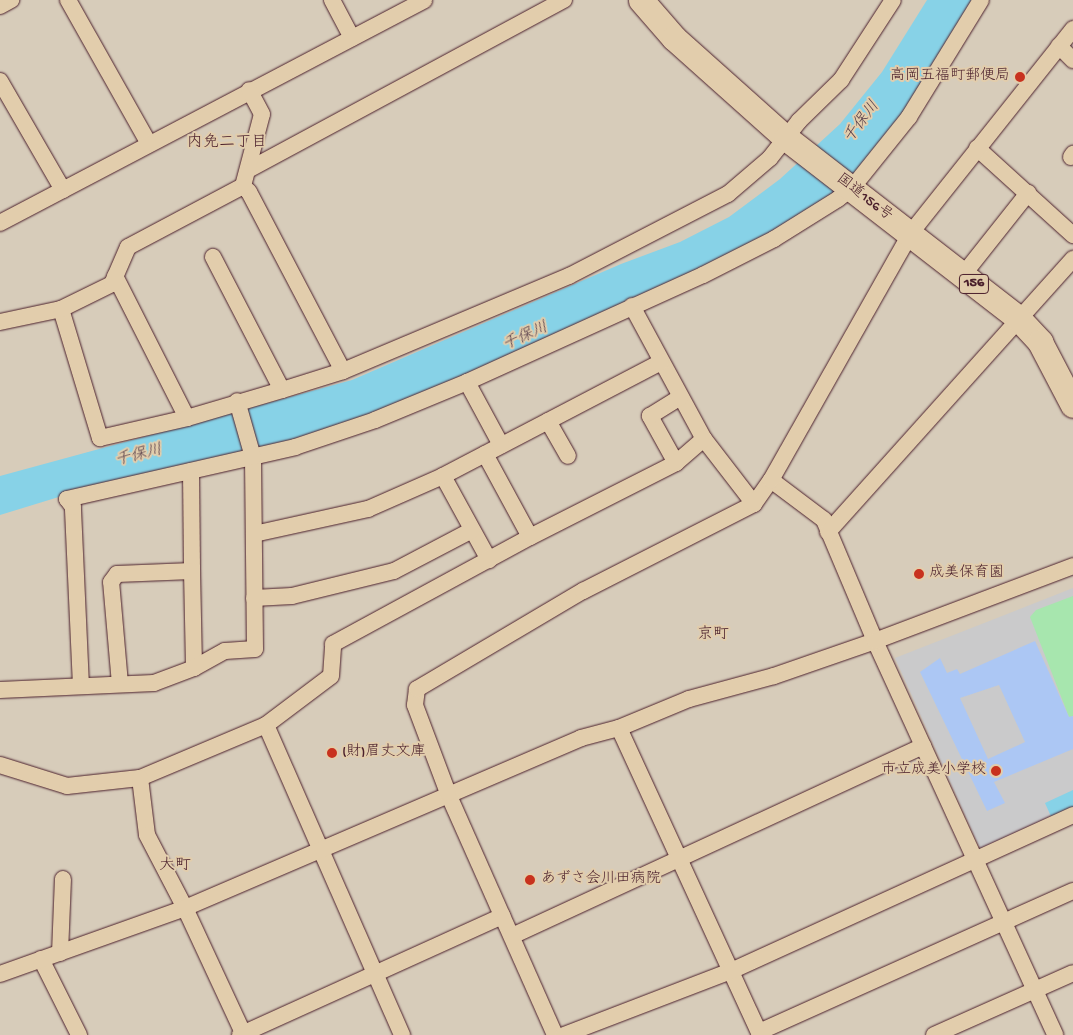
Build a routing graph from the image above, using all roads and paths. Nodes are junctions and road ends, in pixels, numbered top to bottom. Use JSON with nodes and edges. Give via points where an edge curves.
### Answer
{"nodes":[{"id":1,"x":10,"y":0,"type":"edge"},
{"id":2,"x":68,"y":0,"type":"edge"},
{"id":3,"x":332,"y":0,"type":"edge"},
{"id":4,"x":424,"y":0,"type":"edge"},
{"id":5,"x":564,"y":0,"type":"edge"},
{"id":6,"x":640,"y":0,"type":"edge"},
{"id":7,"x":893,"y":0,"type":"edge"},
{"id":8,"x":980,"y":0,"type":"edge"},
{"id":9,"x":0,"y":6,"type":"edge"},
{"id":10,"x":1073,"y":29,"type":"edge"},
{"id":11,"x":352,"y":38,"type":"junction"},
{"id":12,"x":1059,"y":46,"type":"junction"},
{"id":13,"x":1073,"y":60,"type":"edge"},
{"id":14,"x":0,"y":82,"type":"edge"},
{"id":15,"x":249,"y":90,"type":"junction"},
{"id":16,"x":791,"y":141,"type":"junction"},
{"id":17,"x":149,"y":144,"type":"junction"},
{"id":18,"x":977,"y":148,"type":"junction"},
{"id":19,"x":245,"y":178,"type":"junction"},
{"id":20,"x":850,"y":187,"type":"junction"},
{"id":21,"x":63,"y":190,"type":"junction"},
{"id":22,"x":1028,"y":193,"type":"junction"},
{"id":23,"x":0,"y":223,"type":"edge"},
{"id":24,"x":910,"y":234,"type":"junction"},
{"id":25,"x":1073,"y":235,"type":"edge"},
{"id":26,"x":213,"y":257,"type":"dead end"},
{"id":27,"x":1073,"y":259,"type":"edge"},
{"id":28,"x":962,"y":274,"type":"junction"},
{"id":29,"x":115,"y":276,"type":"junction"},
{"id":30,"x":632,"y":306,"type":"junction"},
{"id":31,"x":61,"y":309,"type":"junction"},
{"id":32,"x":1018,"y":318,"type":"junction"},
{"id":33,"x":0,"y":322,"type":"edge"},
{"id":34,"x":661,"y":362,"type":"junction"},
{"id":35,"x":343,"y":371,"type":"junction"},
{"id":36,"x":467,"y":382,"type":"junction"},
{"id":37,"x":282,"y":390,"type":"junction"},
{"id":38,"x":681,"y":397,"type":"junction"},
{"id":39,"x":238,"y":405,"type":"junction"},
{"id":40,"x":1073,"y":405,"type":"edge"},
{"id":41,"x":187,"y":418,"type":"junction"},
{"id":42,"x":548,"y":421,"type":"junction"},
{"id":43,"x":704,"y":439,"type":"junction"},
{"id":44,"x":501,"y":446,"type":"junction"},
{"id":45,"x":485,"y":454,"type":"junction"},
{"id":46,"x":252,"y":455,"type":"junction"},
{"id":47,"x":568,"y":456,"type":"dead end"},
{"id":48,"x":676,"y":463,"type":"junction"},
{"id":49,"x":191,"y":471,"type":"junction"},
{"id":50,"x":443,"y":476,"type":"junction"},
{"id":51,"x":771,"y":480,"type":"junction"},
{"id":52,"x":754,"y":504,"type":"junction"},
{"id":53,"x":472,"y":530,"type":"junction"},
{"id":54,"x":828,"y":532,"type":"junction"},
{"id":55,"x":254,"y":534,"type":"junction"},
{"id":56,"x":530,"y":537,"type":"junction"},
{"id":57,"x":489,"y":560,"type":"junction"},
{"id":58,"x":1073,"y":566,"type":"edge"},
{"id":59,"x":192,"y":571,"type":"junction"},
{"id":60,"x":254,"y":598,"type":"junction"},
{"id":61,"x":875,"y":641,"type":"junction"},
{"id":62,"x":194,"y":668,"type":"junction"},
{"id":63,"x":120,"y":684,"type":"junction"},
{"id":64,"x":81,"y":686,"type":"junction"},
{"id":65,"x":0,"y":690,"type":"edge"},
{"id":66,"x":266,"y":725,"type":"junction"},
{"id":67,"x":619,"y":728,"type":"junction"},
{"id":68,"x":923,"y":746,"type":"junction"},
{"id":69,"x":0,"y":765,"type":"edge"},
{"id":70,"x":140,"y":778,"type":"junction"},
{"id":71,"x":448,"y":793,"type":"junction"},
{"id":72,"x":1073,"y":815,"type":"edge"},
{"id":73,"x":319,"y":848,"type":"junction"},
{"id":74,"x":678,"y":858,"type":"junction"},
{"id":75,"x":975,"y":859,"type":"junction"},
{"id":76,"x":63,"y":879,"type":"dead end"},
{"id":77,"x":1073,"y":891,"type":"edge"},
{"id":78,"x":185,"y":908,"type":"junction"},
{"id":79,"x":502,"y":916,"type":"junction"},
{"id":80,"x":1003,"y":922,"type":"junction"},
{"id":81,"x":512,"y":936,"type":"junction"},
{"id":82,"x":60,"y":953,"type":"junction"},
{"id":83,"x":41,"y":960,"type":"junction"},
{"id":84,"x":731,"y":971,"type":"junction"},
{"id":85,"x":375,"y":973,"type":"junction"},
{"id":86,"x":1073,"y":973,"type":"edge"},
{"id":87,"x":0,"y":974,"type":"edge"},
{"id":88,"x":1035,"y":991,"type":"junction"},
{"id":89,"x":759,"y":1034,"type":"edge"},
{"id":90,"x":79,"y":1035,"type":"edge"},
{"id":91,"x":242,"y":1035,"type":"edge"},
{"id":92,"x":402,"y":1035,"type":"edge"},
{"id":93,"x":555,"y":1035,"type":"edge"},
{"id":94,"x":564,"y":1035,"type":"edge"},
{"id":95,"x":934,"y":1035,"type":"edge"},
{"id":96,"x":1055,"y":1035,"type":"edge"}],
"edges":[{"from":1,"to":9,"type":"street"},
{"from":2,"to":17,"type":"street"},
{"from":3,"to":11,"type":"street"},
{"from":4,"to":11,"type":"street"},
{"from":5,"to":19,"type":"street"},
{"from":6,"to":16,"type":"highway","name":"国道156号","number":"156","via":[[674,38]]},
{"from":7,"to":16,"type":"street","via":[[841,80]]},
{"from":8,"to":20,"type":"street","via":[[928,90]]},
{"from":10,"to":12,"type":"street"},
{"from":11,"to":15,"type":"street"},
{"from":12,"to":13,"type":"street"},
{"from":12,"to":18,"type":"street"},
{"from":14,"to":21,"type":"street"},
{"from":15,"to":17,"type":"street"},
{"from":15,"to":19,"type":"street","via":[[262,114]]},
{"from":16,"to":20,"type":"highway","name":"国道156号","number":"156"},
{"from":16,"to":35,"type":"street","via":[[749,178],[702,208],[569,276]]},
{"from":17,"to":21,"type":"street"},
{"from":18,"to":22,"type":"street"},
{"from":18,"to":24,"type":"street"},
{"from":19,"to":29,"type":"street","via":[[128,248]]},
{"from":19,"to":35,"type":"street","via":[[249,192]]},
{"from":20,"to":24,"type":"highway","name":"国道156号","number":"156"},
{"from":20,"to":30,"type":"street","via":[[774,239]]},
{"from":21,"to":23,"type":"street"},
{"from":22,"to":25,"type":"street"},
{"from":22,"to":28,"type":"street"},
{"from":24,"to":28,"type":"highway","name":"国道156号","number":"156"},
{"from":24,"to":51,"type":"street"},
{"from":26,"to":37,"type":"street"},
{"from":27,"to":32,"type":"street"},
{"from":28,"to":32,"type":"highway","name":"国道156号","number":"156"},
{"from":29,"to":31,"type":"street","via":[[112,284]]},
{"from":29,"to":41,"type":"street"},
{"from":30,"to":34,"type":"street"},
{"from":30,"to":36,"type":"street"},
{"from":31,"to":33,"type":"street"},
{"from":31,"to":41,"type":"street","via":[[100,438]]},
{"from":32,"to":40,"type":"highway","name":"国道156号","number":"156","via":[[1040,342]]},
{"from":32,"to":54,"type":"street"},
{"from":34,"to":38,"type":"street"},
{"from":34,"to":42,"type":"street"},
{"from":35,"to":37,"type":"street"},
{"from":36,"to":44,"type":"street"},
{"from":36,"to":46,"type":"street","via":[[375,420],[295,447]]},
{"from":37,"to":39,"type":"street"},
{"from":38,"to":43,"type":"street"},
{"from":38,"to":48,"type":"street","via":[[650,416]]},
{"from":39,"to":41,"type":"street"},
{"from":39,"to":46,"type":"street"},
{"from":42,"to":44,"type":"street"},
{"from":42,"to":47,"type":"street"},
{"from":43,"to":48,"type":"street"},
{"from":43,"to":52,"type":"street"},
{"from":44,"to":45,"type":"street"},
{"from":45,"to":50,"type":"street"},
{"from":45,"to":56,"type":"street"},
{"from":46,"to":49,"type":"street"},
{"from":46,"to":55,"type":"street"},
{"from":48,"to":56,"type":"street"},
{"from":49,"to":59,"type":"street"},
{"from":49,"to":64,"type":"street","via":[[67,499],[73,507]]},
{"from":50,"to":53,"type":"street"},
{"from":50,"to":55,"type":"street","via":[[368,509]]},
{"from":51,"to":52,"type":"street"},
{"from":51,"to":54,"type":"street","via":[[824,520]]},
{"from":52,"to":71,"type":"street","via":[[583,591],[417,689],[415,705]]},
{"from":53,"to":57,"type":"street"},
{"from":53,"to":60,"type":"street","via":[[394,572],[292,596]]},
{"from":54,"to":61,"type":"street"},
{"from":55,"to":60,"type":"street"},
{"from":56,"to":57,"type":"street"},
{"from":57,"to":66,"type":"street","via":[[333,644],[331,676]]},
{"from":58,"to":61,"type":"street"},
{"from":59,"to":62,"type":"street"},
{"from":59,"to":63,"type":"street","via":[[117,574],[111,582]]},
{"from":60,"to":62,"type":"street","via":[[255,649],[225,651]]},
{"from":61,"to":67,"type":"street","via":[[774,676],[689,699]]},
{"from":61,"to":68,"type":"street"},
{"from":62,"to":63,"type":"street","via":[[154,683]]},
{"from":63,"to":64,"type":"street"},
{"from":64,"to":65,"type":"street"},
{"from":66,"to":70,"type":"street"},
{"from":66,"to":73,"type":"street"},
{"from":67,"to":71,"type":"street","via":[[581,738]]},
{"from":67,"to":74,"type":"street"},
{"from":68,"to":74,"type":"street"},
{"from":68,"to":75,"type":"street"},
{"from":69,"to":70,"type":"street","via":[[67,786]]},
{"from":70,"to":78,"type":"street","via":[[147,834]]},
{"from":71,"to":73,"type":"street"},
{"from":71,"to":79,"type":"street"},
{"from":72,"to":75,"type":"street"},
{"from":73,"to":78,"type":"street"},
{"from":73,"to":85,"type":"street"},
{"from":74,"to":81,"type":"street"},
{"from":74,"to":84,"type":"street"},
{"from":75,"to":80,"type":"street"},
{"from":75,"to":84,"type":"street"},
{"from":76,"to":82,"type":"street"},
{"from":77,"to":80,"type":"street"},
{"from":78,"to":82,"type":"street"},
{"from":78,"to":91,"type":"street"},
{"from":79,"to":81,"type":"street"},
{"from":79,"to":85,"type":"street"},
{"from":80,"to":88,"type":"street"},
{"from":80,"to":89,"type":"street"},
{"from":81,"to":93,"type":"street"},
{"from":82,"to":83,"type":"street"},
{"from":83,"to":87,"type":"street"},
{"from":83,"to":90,"type":"street"},
{"from":84,"to":89,"type":"street"},
{"from":84,"to":94,"type":"street"},
{"from":85,"to":91,"type":"street"},
{"from":85,"to":92,"type":"street"},
{"from":86,"to":88,"type":"street"},
{"from":88,"to":95,"type":"street"},
{"from":88,"to":96,"type":"street"}]}
